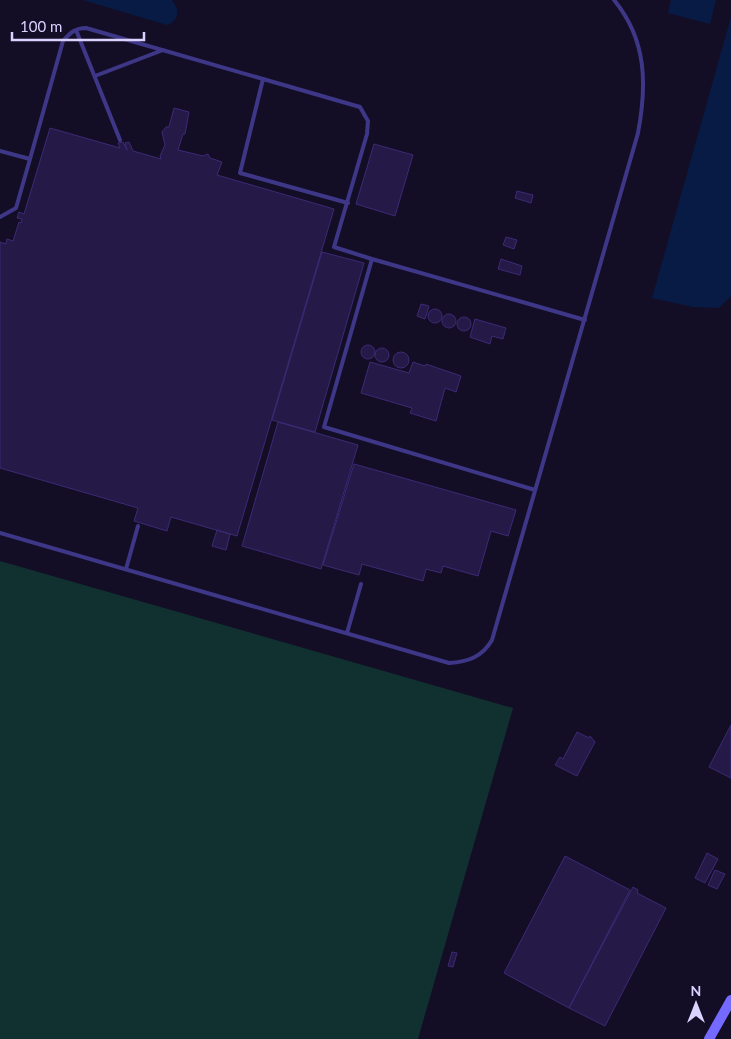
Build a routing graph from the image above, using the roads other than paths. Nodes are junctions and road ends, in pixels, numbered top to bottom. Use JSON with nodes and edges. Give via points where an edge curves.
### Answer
{"nodes":[{"id":1,"x":614,"y":0,"type":"edge"},
{"id":2,"x":76,"y":30,"type":"junction"},
{"id":3,"x":163,"y":50,"type":"junction"},
{"id":4,"x":95,"y":76,"type":"junction"},
{"id":5,"x":263,"y":79,"type":"junction"},
{"id":6,"x":120,"y":140,"type":"dead end"},
{"id":7,"x":0,"y":151,"type":"edge"},
{"id":8,"x":30,"y":159,"type":"junction"},
{"id":9,"x":348,"y":203,"type":"junction"},
{"id":10,"x":0,"y":217,"type":"edge"},
{"id":11,"x":372,"y":259,"type":"junction"},
{"id":12,"x":585,"y":320,"type":"junction"},
{"id":13,"x":535,"y":490,"type":"junction"},
{"id":14,"x":138,"y":526,"type":"dead end"},
{"id":15,"x":0,"y":533,"type":"edge"},
{"id":16,"x":126,"y":569,"type":"junction"},
{"id":17,"x":361,"y":584,"type":"dead end"},
{"id":18,"x":348,"y":633,"type":"junction"},
{"id":19,"x":731,"y":1000,"type":"edge"},
{"id":20,"x":709,"y":1039,"type":"edge"}],
"edges":[{"from":1,"to":12,"type":"lane","via":[[630,26],[640,53],[644,99],[638,133]]},
{"from":2,"to":3,"type":"lane","via":[[86,28]]},
{"from":2,"to":4,"type":"lane"},
{"from":2,"to":8,"type":"lane","via":[[63,41]]},
{"from":3,"to":4,"type":"lane"},
{"from":3,"to":5,"type":"lane"},
{"from":4,"to":6,"type":"lane"},
{"from":5,"to":9,"type":"lane","via":[[360,107],[368,121],[367,134]]},
{"from":5,"to":9,"type":"lane","via":[[240,173]]},
{"from":7,"to":8,"type":"lane"},
{"from":8,"to":10,"type":"lane","via":[[16,208]]},
{"from":9,"to":11,"type":"lane","via":[[334,247]]},
{"from":11,"to":12,"type":"lane"},
{"from":11,"to":13,"type":"lane","via":[[324,427]]},
{"from":12,"to":13,"type":"lane"},
{"from":13,"to":18,"type":"lane","via":[[492,640],[480,654],[472,660],[449,663]]},
{"from":14,"to":16,"type":"lane"},
{"from":15,"to":16,"type":"lane"},
{"from":16,"to":18,"type":"lane"},
{"from":17,"to":18,"type":"lane"},
{"from":19,"to":20,"type":"street"}]}
